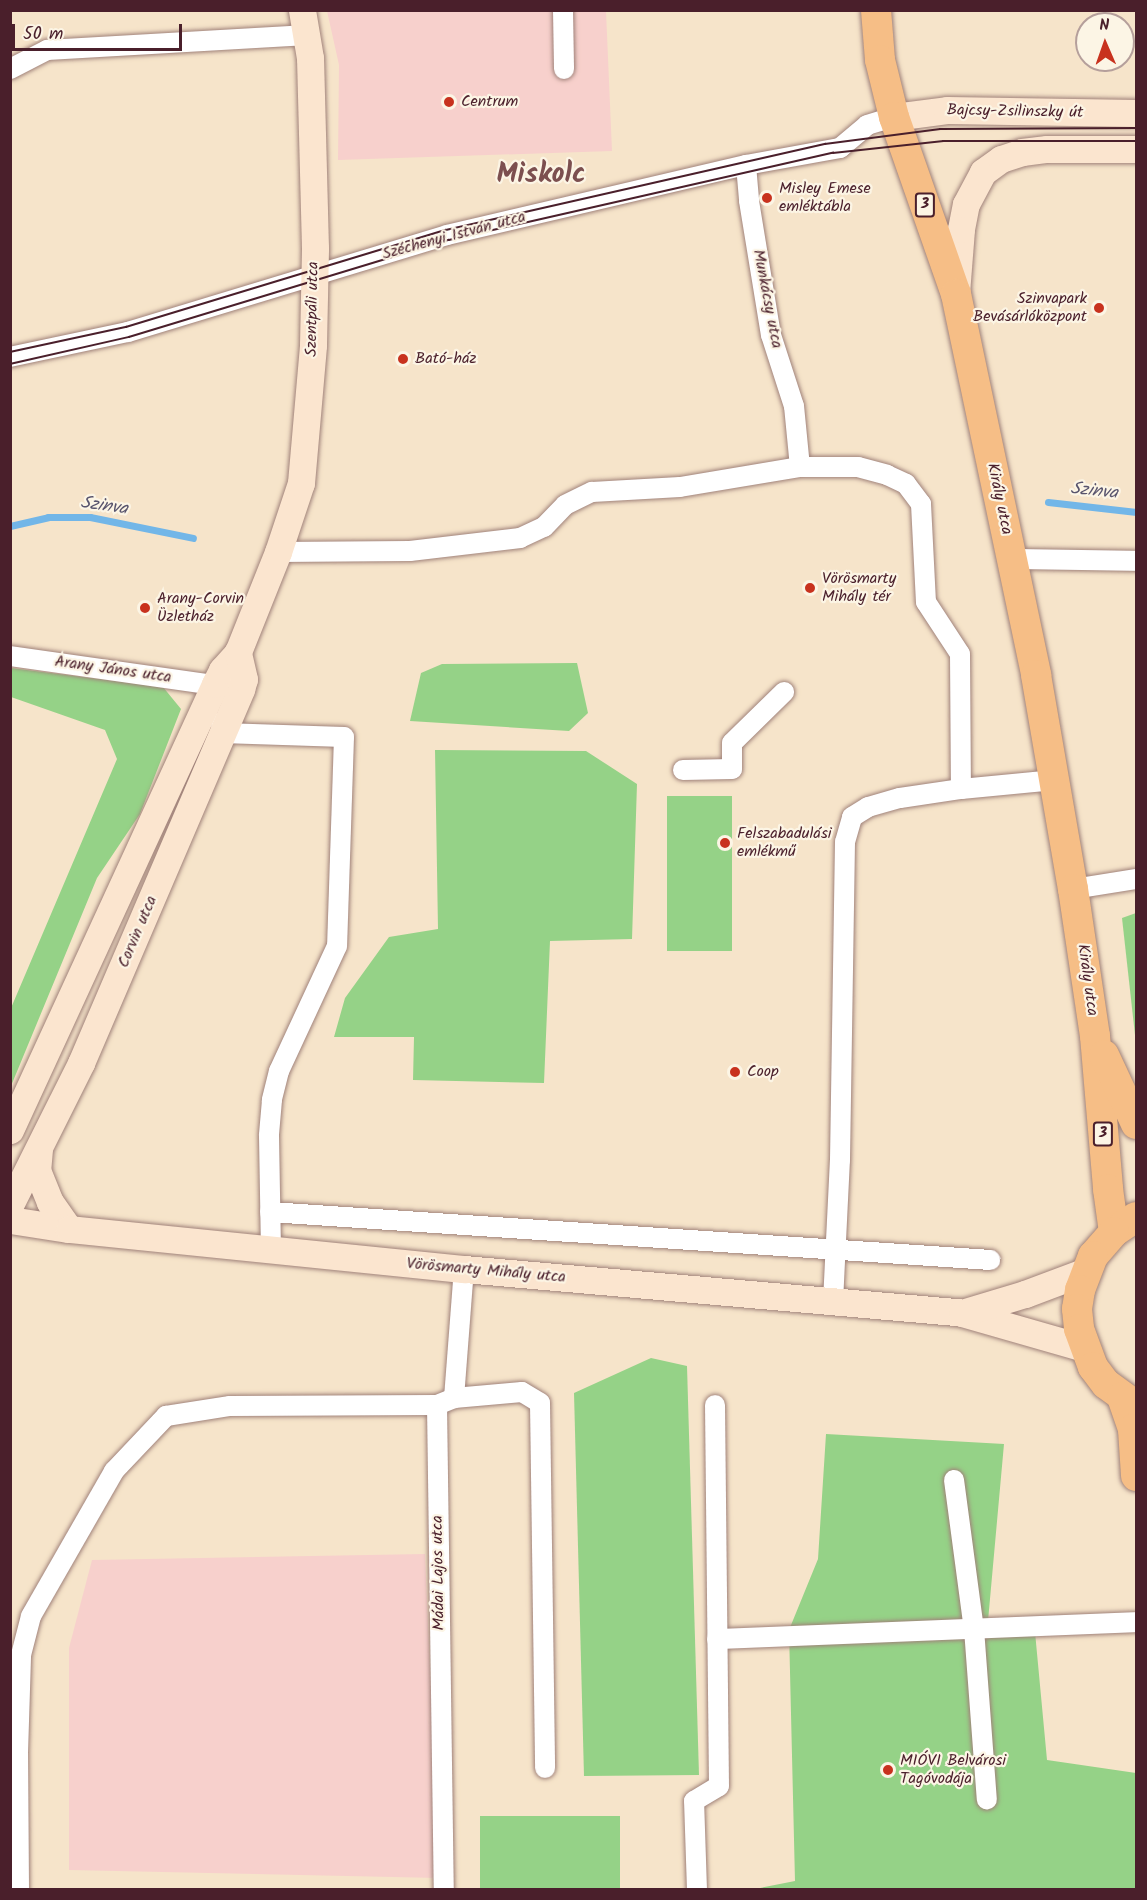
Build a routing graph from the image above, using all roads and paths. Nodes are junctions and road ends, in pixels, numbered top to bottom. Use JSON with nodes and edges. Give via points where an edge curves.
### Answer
{"nodes":[{"id":1,"x":563,"y":10,"type":"edge"},
{"id":2,"x":876,"y":10,"type":"edge"},
{"id":3,"x":305,"y":23,"type":"edge"},
{"id":4,"x":10,"y":69,"type":"edge"},
{"id":5,"x":564,"y":69,"type":"dead end"},
{"id":6,"x":1137,"y":113,"type":"edge"},
{"id":7,"x":894,"y":117,"type":"junction"},
{"id":8,"x":1137,"y":149,"type":"edge"},
{"id":9,"x":746,"y":165,"type":"junction"},
{"id":10,"x":314,"y":274,"type":"junction"},
{"id":11,"x":956,"y":294,"type":"junction"},
{"id":12,"x":11,"y":358,"type":"edge"},
{"id":13,"x":800,"y":467,"type":"junction"},
{"id":14,"x":278,"y":552,"type":"junction"},
{"id":15,"x":1011,"y":559,"type":"junction"},
{"id":16,"x":1137,"y":561,"type":"edge"},
{"id":17,"x":259,"y":600,"type":"joint"},
{"id":18,"x":238,"y":652,"type":"junction"},
{"id":19,"x":10,"y":656,"type":"edge"},
{"id":20,"x":214,"y":684,"type":"junction"},
{"id":21,"x":241,"y":689,"type":"junction"},
{"id":22,"x":784,"y":692,"type":"dead end"},
{"id":23,"x":222,"y":733,"type":"junction"},
{"id":24,"x":682,"y":770,"type":"dead end"},
{"id":25,"x":1054,"y":780,"type":"junction"},
{"id":26,"x":961,"y":789,"type":"junction"},
{"id":27,"x":1137,"y":879,"type":"edge"},
{"id":28,"x":1073,"y":889,"type":"junction"},
{"id":29,"x":1095,"y":1036,"type":"junction"},
{"id":30,"x":1137,"y":1124,"type":"edge"},
{"id":31,"x":10,"y":1130,"type":"edge"},
{"id":32,"x":39,"y":1148,"type":"junction"},
{"id":33,"x":10,"y":1205,"type":"edge"},
{"id":34,"x":270,"y":1212,"type":"junction"},
{"id":35,"x":10,"y":1220,"type":"edge"},
{"id":36,"x":1125,"y":1225,"type":"edge"},
{"id":37,"x":69,"y":1229,"type":"junction"},
{"id":38,"x":271,"y":1250,"type":"junction"},
{"id":39,"x":837,"y":1250,"type":"junction"},
{"id":40,"x":990,"y":1260,"type":"dead end"},
{"id":41,"x":464,"y":1269,"type":"junction"},
{"id":42,"x":1086,"y":1270,"type":"junction"},
{"id":43,"x":833,"y":1302,"type":"junction"},
{"id":44,"x":962,"y":1313,"type":"junction"},
{"id":45,"x":1084,"y":1348,"type":"junction"},
{"id":46,"x":446,"y":1401,"type":"junction"},
{"id":47,"x":1129,"y":1402,"type":"edge"},
{"id":48,"x":715,"y":1404,"type":"dead end"},
{"id":49,"x":1137,"y":1476,"type":"edge"},
{"id":50,"x":954,"y":1480,"type":"dead end"},
{"id":51,"x":1137,"y":1622,"type":"edge"},
{"id":52,"x":974,"y":1629,"type":"junction"},
{"id":53,"x":717,"y":1639,"type":"junction"},
{"id":54,"x":545,"y":1768,"type":"dead end"},
{"id":55,"x":987,"y":1800,"type":"dead end"},
{"id":56,"x":19,"y":1890,"type":"edge"},
{"id":57,"x":444,"y":1890,"type":"edge"},
{"id":58,"x":697,"y":1890,"type":"edge"}],
"edges":[{"from":1,"to":5,"type":"street"},
{"from":2,"to":7,"type":"main road","number":"3","via":[[880,60]]},
{"from":3,"to":4,"type":"street","via":[[47,51]]},
{"from":3,"to":10,"type":"street","name":"Szentpáli utca"},
{"from":6,"to":7,"type":"street","name":"Bajcsy-Zsilinszky út","via":[[946,110]]},
{"from":7,"to":9,"type":"street","name":"Széchenyi István utca","via":[[867,125],[840,148]]},
{"from":7,"to":11,"type":"main road","name":"Király utca","number":"3"},
{"from":8,"to":11,"type":"street","via":[[1022,152],[1001,159],[983,172],[966,204]]},
{"from":9,"to":10,"type":"street","name":"Széchenyi István utca","via":[[447,235]]},
{"from":9,"to":13,"type":"street","name":"Munkácsy utca","via":[[771,335],[794,406]]},
{"from":10,"to":12,"type":"street","name":"Széchenyi István utca","via":[[128,332]]},
{"from":10,"to":14,"type":"street","name":"Szentpáli utca","via":[[313,345],[301,483]]},
{"from":11,"to":15,"type":"main road","name":"Király utca","number":"3"},
{"from":13,"to":14,"type":"street","via":[[680,487],[592,492],[565,505],[544,527],[520,538],[369,553]]},
{"from":13,"to":26,"type":"street","via":[[858,467],[887,474],[906,484],[921,504],[926,602],[960,654]]},
{"from":14,"to":17,"type":"street","name":"Szentpáli utca"},
{"from":15,"to":16,"type":"street"},
{"from":15,"to":25,"type":"main road","name":"Király utca","number":"3"},
{"from":17,"to":18,"type":"street","name":"Corvin utca"},
{"from":18,"to":20,"type":"street","name":"Corvin utca"},
{"from":18,"to":21,"type":"street","name":"Corvin utca","via":[[244,678]]},
{"from":19,"to":20,"type":"street","name":"Arany János utca"},
{"from":20,"to":21,"type":"street","name":"Arany János utca"},
{"from":20,"to":23,"type":"street"},
{"from":20,"to":31,"type":"street","name":"Corvin utca"},
{"from":21,"to":23,"type":"street","name":"Corvin utca"},
{"from":22,"to":24,"type":"street","via":[[732,743],[732,769]]},
{"from":23,"to":32,"type":"street","name":"Corvin utca","via":[[81,1063]]},
{"from":23,"to":34,"type":"street","via":[[344,737],[338,946],[279,1071],[268,1136]]},
{"from":25,"to":26,"type":"street"},
{"from":25,"to":28,"type":"main road","name":"Király utca","number":"3"},
{"from":26,"to":39,"type":"street","via":[[868,807],[852,818],[845,843]]},
{"from":27,"to":28,"type":"street"},
{"from":28,"to":29,"type":"main road","name":"Király utca","number":"3"},
{"from":29,"to":30,"type":"main road","name":"Király utca","number":"3"},
{"from":29,"to":36,"type":"main road","name":"Király utca","number":"3","via":[[1108,1189]]},
{"from":32,"to":33,"type":"street","name":"Corvin utca"},
{"from":32,"to":37,"type":"street","via":[[37,1170],[50,1202]]},
{"from":34,"to":38,"type":"street"},
{"from":34,"to":39,"type":"street"},
{"from":35,"to":37,"type":"street","name":"Vörösmarty Mihály utca"},
{"from":36,"to":42,"type":"main road","number":"3","via":[[1102,1243]]},
{"from":37,"to":38,"type":"street","name":"Vörösmarty Mihály utca"},
{"from":38,"to":41,"type":"street","name":"Vörösmarty Mihály utca"},
{"from":39,"to":40,"type":"street"},
{"from":39,"to":43,"type":"street"},
{"from":41,"to":43,"type":"street","name":"Vörösmarty Mihály utca"},
{"from":41,"to":46,"type":"street","name":"Mádai Lajos utca"},
{"from":42,"to":44,"type":"street","name":"Vörösmarty Mihály utca"},
{"from":42,"to":45,"type":"main road","number":"3","via":[[1077,1309]]},
{"from":43,"to":44,"type":"street","name":"Vörösmarty Mihály utca"},
{"from":44,"to":45,"type":"street","name":"Vörösmarty Mihály utca"},
{"from":45,"to":47,"type":"main road","number":"3","via":[[1106,1384]]},
{"from":46,"to":54,"type":"street","via":[[522,1392],[540,1404]]},
{"from":46,"to":56,"type":"street","via":[[230,1406],[166,1416],[114,1471],[31,1616],[21,1655]]},
{"from":46,"to":57,"type":"street","name":"Mádai Lajos utca"},
{"from":47,"to":49,"type":"main road","number":"3"},
{"from":48,"to":53,"type":"street"},
{"from":50,"to":52,"type":"street"},
{"from":51,"to":52,"type":"street"},
{"from":52,"to":53,"type":"street"},
{"from":52,"to":55,"type":"street"},
{"from":53,"to":58,"type":"street","via":[[718,1786],[694,1801]]}]}
